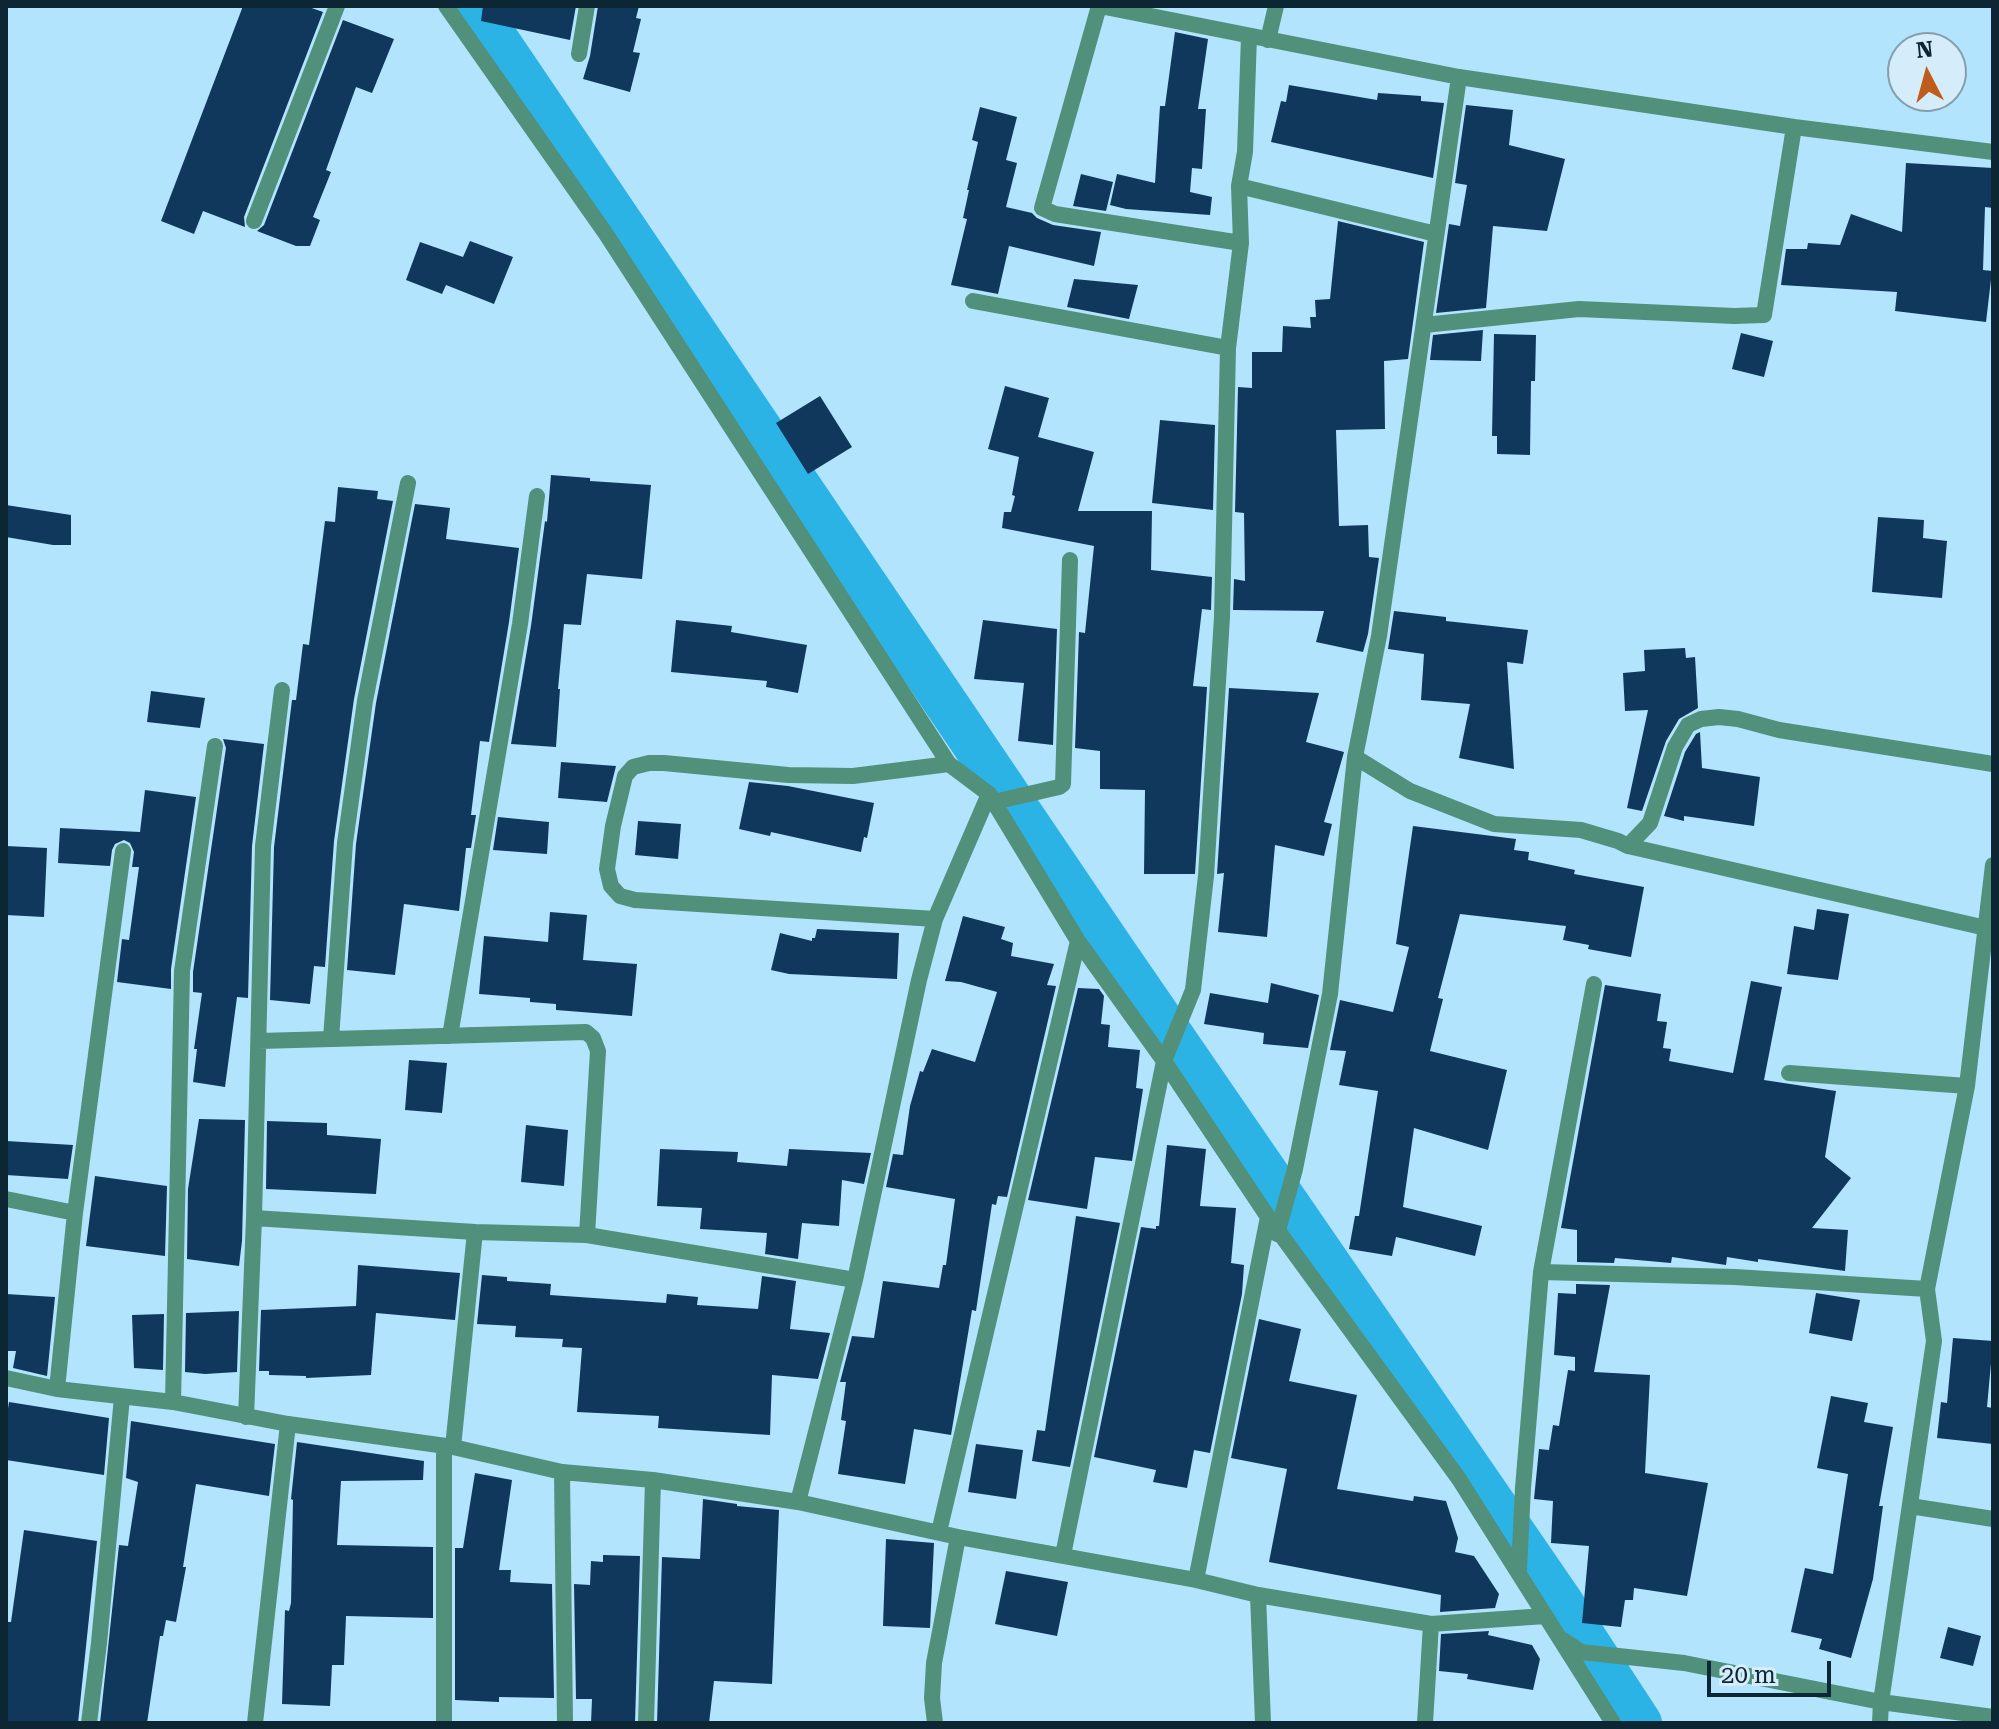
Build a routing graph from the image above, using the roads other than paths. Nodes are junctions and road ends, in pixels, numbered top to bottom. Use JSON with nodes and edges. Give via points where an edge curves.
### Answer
{"nodes":[{"id":1,"x":337,"y":6,"type":"edge"},
{"id":2,"x":446,"y":6,"type":"edge"},
{"id":3,"x":587,"y":6,"type":"edge"},
{"id":4,"x":1276,"y":6,"type":"edge"},
{"id":5,"x":1108,"y":7,"type":"edge"},
{"id":6,"x":1249,"y":36,"type":"junction"},
{"id":7,"x":1268,"y":40,"type":"junction"},
{"id":8,"x":579,"y":54,"type":"dead end"},
{"id":9,"x":1459,"y":77,"type":"junction"},
{"id":10,"x":1794,"y":127,"type":"junction"},
{"id":11,"x":1993,"y":152,"type":"edge"},
{"id":12,"x":1239,"y":186,"type":"junction"},
{"id":13,"x":254,"y":221,"type":"dead end"},
{"id":14,"x":1436,"y":234,"type":"junction"},
{"id":15,"x":1241,"y":243,"type":"junction"},
{"id":16,"x":973,"y":301,"type":"dead end"},
{"id":17,"x":1424,"y":325,"type":"junction"},
{"id":18,"x":1228,"y":348,"type":"junction"},
{"id":19,"x":408,"y":483,"type":"dead end"},
{"id":20,"x":537,"y":496,"type":"dead end"},
{"id":21,"x":1070,"y":560,"type":"dead end"},
{"id":22,"x":282,"y":690,"type":"dead end"},
{"id":23,"x":215,"y":746,"type":"dead end"},
{"id":24,"x":1355,"y":757,"type":"junction"},
{"id":25,"x":949,"y":764,"type":"junction"},
{"id":26,"x":1993,"y":764,"type":"edge"},
{"id":27,"x":992,"y":798,"type":"junction"},
{"id":28,"x":1628,"y":846,"type":"junction"},
{"id":29,"x":123,"y":851,"type":"dead end"},
{"id":30,"x":1993,"y":865,"type":"edge"},
{"id":31,"x":935,"y":919,"type":"junction"},
{"id":32,"x":1986,"y":928,"type":"junction"},
{"id":33,"x":1078,"y":941,"type":"junction"},
{"id":34,"x":1594,"y":984,"type":"dead end"},
{"id":35,"x":450,"y":1036,"type":"junction"},
{"id":36,"x":331,"y":1039,"type":"junction"},
{"id":37,"x":259,"y":1041,"type":"junction"},
{"id":38,"x":1164,"y":1061,"type":"junction"},
{"id":39,"x":1789,"y":1073,"type":"dead end"},
{"id":40,"x":1967,"y":1086,"type":"junction"},
{"id":41,"x":6,"y":1199,"type":"edge"},
{"id":42,"x":75,"y":1213,"type":"junction"},
{"id":43,"x":1268,"y":1217,"type":"junction"},
{"id":44,"x":254,"y":1218,"type":"junction"},
{"id":45,"x":475,"y":1232,"type":"junction"},
{"id":46,"x":587,"y":1235,"type":"junction"},
{"id":47,"x":1541,"y":1272,"type":"junction"},
{"id":48,"x":855,"y":1280,"type":"junction"},
{"id":49,"x":1927,"y":1289,"type":"junction"},
{"id":50,"x":6,"y":1378,"type":"edge"},
{"id":51,"x":57,"y":1389,"type":"junction"},
{"id":52,"x":122,"y":1397,"type":"junction"},
{"id":53,"x":173,"y":1402,"type":"junction"},
{"id":54,"x":246,"y":1417,"type":"junction"},
{"id":55,"x":288,"y":1424,"type":"junction"},
{"id":56,"x":449,"y":1446,"type":"junction"},
{"id":57,"x":562,"y":1472,"type":"junction"},
{"id":58,"x":653,"y":1480,"type":"junction"},
{"id":59,"x":798,"y":1502,"type":"junction"},
{"id":60,"x":1910,"y":1506,"type":"junction"},
{"id":61,"x":1993,"y":1519,"type":"edge"},
{"id":62,"x":939,"y":1532,"type":"junction"},
{"id":63,"x":958,"y":1537,"type":"junction"},
{"id":64,"x":1063,"y":1555,"type":"junction"},
{"id":65,"x":1519,"y":1572,"type":"junction"},
{"id":66,"x":1196,"y":1580,"type":"junction"},
{"id":67,"x":1258,"y":1595,"type":"junction"},
{"id":68,"x":1545,"y":1616,"type":"junction"},
{"id":69,"x":1431,"y":1624,"type":"junction"},
{"id":70,"x":1559,"y":1637,"type":"junction"},
{"id":71,"x":1881,"y":1702,"type":"junction"},
{"id":72,"x":1993,"y":1717,"type":"edge"},
{"id":73,"x":89,"y":1723,"type":"edge"},
{"id":74,"x":255,"y":1723,"type":"edge"},
{"id":75,"x":444,"y":1723,"type":"edge"},
{"id":76,"x":565,"y":1723,"type":"edge"},
{"id":77,"x":646,"y":1723,"type":"edge"},
{"id":78,"x":935,"y":1723,"type":"edge"},
{"id":79,"x":1263,"y":1723,"type":"edge"},
{"id":80,"x":1425,"y":1723,"type":"edge"},
{"id":81,"x":1613,"y":1723,"type":"edge"},
{"id":82,"x":1880,"y":1723,"type":"edge"}],
"edges":[{"from":1,"to":13,"type":"street"},
{"from":2,"to":25,"type":"street","via":[[606,234]]},
{"from":3,"to":8,"type":"street"},
{"from":4,"to":7,"type":"street"},
{"from":5,"to":6,"type":"street"},
{"from":5,"to":15,"type":"street","via":[[1042,208]]},
{"from":6,"to":7,"type":"street"},
{"from":6,"to":12,"type":"street"},
{"from":7,"to":9,"type":"street"},
{"from":9,"to":10,"type":"street"},
{"from":9,"to":14,"type":"street"},
{"from":10,"to":11,"type":"street"},
{"from":10,"to":17,"type":"street","via":[[1764,315],[1579,309]]},
{"from":12,"to":14,"type":"street"},
{"from":12,"to":15,"type":"street"},
{"from":14,"to":17,"type":"street"},
{"from":15,"to":18,"type":"street"},
{"from":16,"to":18,"type":"street"},
{"from":17,"to":24,"type":"street","via":[[1379,636]]},
{"from":18,"to":38,"type":"street","via":[[1222,617],[1206,876],[1193,990]]},
{"from":19,"to":36,"type":"street","via":[[365,701],[345,843]]},
{"from":20,"to":35,"type":"street"},
{"from":21,"to":27,"type":"street","via":[[1063,784]]},
{"from":22,"to":37,"type":"street","via":[[263,846]]},
{"from":23,"to":53,"type":"street","via":[[182,971]]},
{"from":24,"to":28,"type":"street","via":[[1410,791],[1494,824],[1581,830]]},
{"from":24,"to":43,"type":"street","via":[[1330,994],[1277,1234]]},
{"from":25,"to":27,"type":"street"},
{"from":25,"to":31,"type":"street","via":[[853,776],[664,763],[633,767],[625,776],[607,869],[620,896],[635,900]]},
{"from":26,"to":28,"type":"street","via":[[1738,719],[1701,719],[1688,725],[1675,747],[1650,823]]},
{"from":27,"to":31,"type":"street"},
{"from":27,"to":33,"type":"street"},
{"from":28,"to":32,"type":"street"},
{"from":29,"to":42,"type":"street"},
{"from":30,"to":32,"type":"street"},
{"from":31,"to":48,"type":"street"},
{"from":32,"to":40,"type":"street"},
{"from":33,"to":38,"type":"street"},
{"from":33,"to":62,"type":"street"},
{"from":34,"to":47,"type":"street"},
{"from":35,"to":36,"type":"street"},
{"from":35,"to":46,"type":"street","via":[[574,1031],[593,1038],[598,1051]]},
{"from":36,"to":37,"type":"street"},
{"from":37,"to":44,"type":"street"},
{"from":38,"to":43,"type":"street"},
{"from":38,"to":64,"type":"street"},
{"from":39,"to":40,"type":"street"},
{"from":40,"to":49,"type":"street"},
{"from":41,"to":42,"type":"street"},
{"from":42,"to":51,"type":"street"},
{"from":43,"to":65,"type":"street","via":[[1459,1479]]},
{"from":43,"to":66,"type":"street"},
{"from":44,"to":45,"type":"street"},
{"from":44,"to":54,"type":"street"},
{"from":45,"to":46,"type":"street"},
{"from":45,"to":56,"type":"street"},
{"from":46,"to":48,"type":"street"},
{"from":47,"to":49,"type":"street"},
{"from":47,"to":65,"type":"street"},
{"from":48,"to":59,"type":"street"},
{"from":49,"to":60,"type":"street","via":[[1934,1341]]},
{"from":50,"to":51,"type":"street"},
{"from":51,"to":52,"type":"street"},
{"from":52,"to":53,"type":"street"},
{"from":52,"to":73,"type":"street"},
{"from":53,"to":54,"type":"street"},
{"from":54,"to":55,"type":"street"},
{"from":55,"to":56,"type":"street"},
{"from":55,"to":74,"type":"street"},
{"from":56,"to":57,"type":"street"},
{"from":56,"to":75,"type":"street"},
{"from":57,"to":58,"type":"street"},
{"from":57,"to":76,"type":"street"},
{"from":58,"to":59,"type":"street"},
{"from":58,"to":77,"type":"street"},
{"from":59,"to":62,"type":"street"},
{"from":60,"to":61,"type":"street"},
{"from":60,"to":71,"type":"street"},
{"from":62,"to":63,"type":"street"},
{"from":63,"to":64,"type":"street"},
{"from":63,"to":78,"type":"street","via":[[934,1663]]},
{"from":64,"to":66,"type":"street"},
{"from":65,"to":68,"type":"street"},
{"from":66,"to":67,"type":"street"},
{"from":67,"to":69,"type":"street"},
{"from":67,"to":79,"type":"street"},
{"from":68,"to":69,"type":"street"},
{"from":68,"to":70,"type":"street"},
{"from":69,"to":80,"type":"street"},
{"from":70,"to":71,"type":"street","via":[[1581,1652],[1684,1663]]},
{"from":70,"to":81,"type":"street"},
{"from":71,"to":72,"type":"street"},
{"from":71,"to":82,"type":"street"}]}
